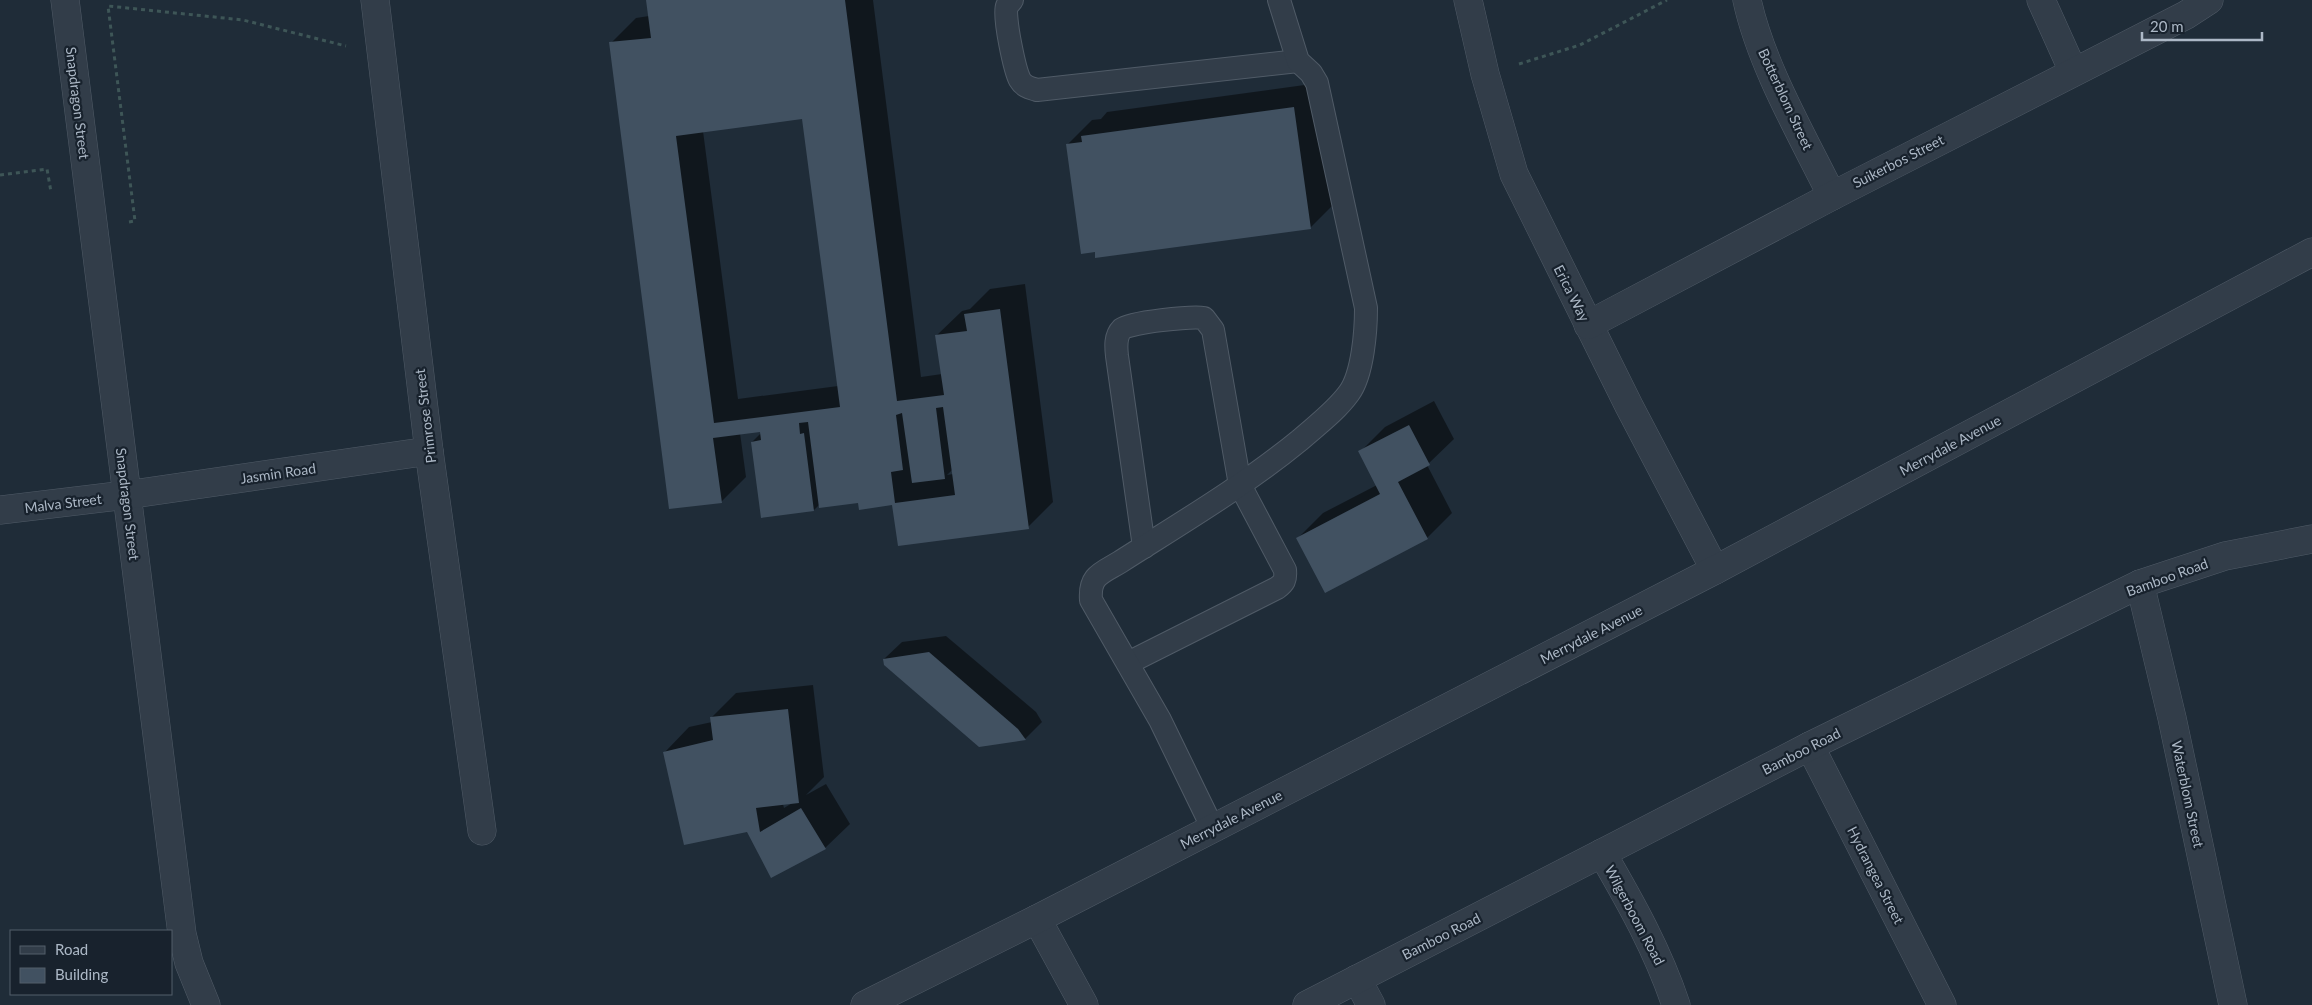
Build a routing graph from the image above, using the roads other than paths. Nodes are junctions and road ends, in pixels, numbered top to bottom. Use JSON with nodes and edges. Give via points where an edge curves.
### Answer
{"nodes":[{"id":1,"x":66,"y":0,"type":"edge"},
{"id":2,"x":375,"y":0,"type":"edge"},
{"id":3,"x":1012,"y":0,"type":"edge"},
{"id":4,"x":1280,"y":0,"type":"edge"},
{"id":5,"x":1468,"y":0,"type":"edge"},
{"id":6,"x":1747,"y":0,"type":"edge"},
{"id":7,"x":2041,"y":0,"type":"edge"},
{"id":8,"x":2209,"y":0,"type":"edge"},
{"id":9,"x":1298,"y":60,"type":"junction"},
{"id":10,"x":2073,"y":71,"type":"junction"},
{"id":11,"x":1832,"y":196,"type":"junction"},
{"id":12,"x":2312,"y":252,"type":"edge"},
{"id":13,"x":1588,"y":324,"type":"junction"},
{"id":14,"x":429,"y":451,"type":"junction"},
{"id":15,"x":1240,"y":485,"type":"junction"},
{"id":16,"x":126,"y":495,"type":"junction"},
{"id":17,"x":0,"y":510,"type":"edge"},
{"id":18,"x":2312,"y":538,"type":"edge"},
{"id":19,"x":1144,"y":547,"type":"junction"},
{"id":20,"x":1715,"y":570,"type":"junction"},
{"id":21,"x":2140,"y":584,"type":"junction"},
{"id":22,"x":1128,"y":663,"type":"junction"},
{"id":23,"x":1810,"y":746,"type":"junction"},
{"id":24,"x":1213,"y":829,"type":"junction"},
{"id":25,"x":482,"y":831,"type":"dead end"},
{"id":26,"x":1602,"y":853,"type":"junction"},
{"id":27,"x":1037,"y":919,"type":"junction"},
{"id":28,"x":1357,"y":979,"type":"junction"},
{"id":29,"x":206,"y":1005,"type":"edge"},
{"id":30,"x":865,"y":1005,"type":"edge"},
{"id":31,"x":1084,"y":1005,"type":"edge"},
{"id":32,"x":1307,"y":1005,"type":"edge"},
{"id":33,"x":1371,"y":1005,"type":"edge"},
{"id":34,"x":1676,"y":1005,"type":"edge"},
{"id":35,"x":1942,"y":1005,"type":"edge"},
{"id":36,"x":2233,"y":1005,"type":"edge"}],
"edges":[{"from":1,"to":16,"type":"street","name":"Snapdragon Street"},
{"from":2,"to":14,"type":"street","name":"Primrose Street"},
{"from":3,"to":9,"type":"lane","via":[[1007,6],[1007,16],[1014,64],[1021,82],[1037,90]]},
{"from":4,"to":9,"type":"lane"},
{"from":5,"to":13,"type":"street","name":"Erica Way","via":[[1514,174]]},
{"from":6,"to":11,"type":"street","name":"Botterblom Street","via":[[1762,49]]},
{"from":7,"to":10,"type":"street"},
{"from":8,"to":10,"type":"street","name":"Suikerbos Street","via":[[2186,15]]},
{"from":9,"to":15,"type":"lane","via":[[1317,83],[1363,287],[1366,330],[1362,358],[1351,391],[1325,419]]},
{"from":10,"to":11,"type":"street","name":"Suikerbos Street"},
{"from":11,"to":13,"type":"street","name":"Suikerbos Street"},
{"from":12,"to":20,"type":"street","name":"Merrydale Avenue"},
{"from":13,"to":20,"type":"street","name":"Erica Way"},
{"from":14,"to":16,"type":"street","name":"Jasmin Road"},
{"from":14,"to":25,"type":"street","name":"Primrose Street"},
{"from":15,"to":19,"type":"lane"},
{"from":15,"to":19,"type":"lane","via":[[1210,324],[1204,318],[1194,316],[1123,328],[1118,334],[1117,356]]},
{"from":15,"to":22,"type":"lane","via":[[1285,570],[1284,583]]},
{"from":16,"to":17,"type":"street","name":"Malva Street"},
{"from":16,"to":29,"type":"street","name":"Snapdragon Street","via":[[182,934],[189,963]]},
{"from":18,"to":21,"type":"street","name":"Bamboo Road","via":[[2225,556]]},
{"from":19,"to":22,"type":"lane","via":[[1099,574],[1091,586],[1092,600]]},
{"from":20,"to":24,"type":"street","name":"Merrydale Avenue"},
{"from":21,"to":23,"type":"street","name":"Bamboo Road"},
{"from":21,"to":36,"type":"street","name":"Waterblom Street"},
{"from":22,"to":24,"type":"lane","via":[[1160,720]]},
{"from":23,"to":26,"type":"street","name":"Bamboo Road"},
{"from":23,"to":35,"type":"street","name":"Hydrangea Street"},
{"from":24,"to":27,"type":"street","name":"Merrydale Avenue"},
{"from":26,"to":28,"type":"street","name":"Bamboo Road"},
{"from":26,"to":34,"type":"street","name":"Wilgerboom Road","via":[[1663,965]]},
{"from":27,"to":30,"type":"street","name":"Merrydale Avenue"},
{"from":27,"to":31,"type":"street"},
{"from":28,"to":32,"type":"street","name":"Bamboo Road"},
{"from":28,"to":33,"type":"street"}]}
